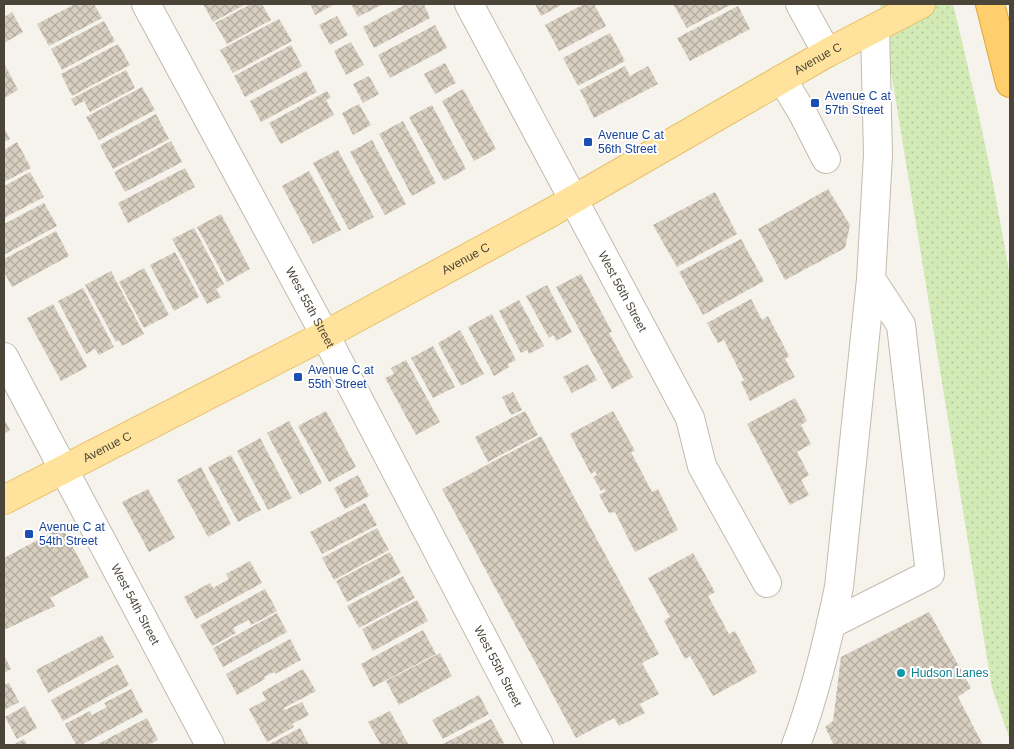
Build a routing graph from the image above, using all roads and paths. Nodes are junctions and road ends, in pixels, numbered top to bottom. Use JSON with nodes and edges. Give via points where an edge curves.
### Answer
{"nodes":[{"id":1,"x":146,"y":4,"type":"edge"},
{"id":2,"x":469,"y":4,"type":"edge"},
{"id":3,"x":800,"y":4,"type":"edge"},
{"id":4,"x":921,"y":4,"type":"edge"},
{"id":5,"x":990,"y":4,"type":"edge"},
{"id":6,"x":875,"y":28,"type":"junction"},
{"id":7,"x":827,"y":53,"type":"junction"},
{"id":8,"x":782,"y":79,"type":"junction"},
{"id":9,"x":1010,"y":83,"type":"edge"},
{"id":10,"x":826,"y":159,"type":"dead end"},
{"id":11,"x":573,"y":199,"type":"junction"},
{"id":12,"x":871,"y":279,"type":"junction"},
{"id":13,"x":325,"y":335,"type":"junction"},
{"id":14,"x":4,"y":357,"type":"edge"},
{"id":15,"x":64,"y":469,"type":"junction"},
{"id":16,"x":4,"y":500,"type":"edge"},
{"id":17,"x":767,"y":583,"type":"dead end"},
{"id":18,"x":831,"y":624,"type":"junction"},
{"id":19,"x":210,"y":745,"type":"edge"},
{"id":20,"x":539,"y":745,"type":"edge"},
{"id":21,"x":796,"y":745,"type":"edge"}],
"edges":[{"from":1,"to":13,"type":"street","name":"West 55th Street"},
{"from":2,"to":11,"type":"street","name":"West 56th Street"},
{"from":3,"to":7,"type":"street"},
{"from":4,"to":6,"type":"main road","name":"Avenue C"},
{"from":5,"to":9,"type":"highway"},
{"from":6,"to":7,"type":"main road","name":"Avenue C"},
{"from":6,"to":12,"type":"street","via":[[878,155]]},
{"from":7,"to":8,"type":"main road","name":"Avenue C"},
{"from":8,"to":10,"type":"street"},
{"from":8,"to":11,"type":"main road","name":"Avenue C"},
{"from":11,"to":13,"type":"main road","name":"Avenue C"},
{"from":11,"to":17,"type":"street","name":"West 56th Street","via":[[690,418],[702,466]]},
{"from":12,"to":18,"type":"street","via":[[839,586]]},
{"from":12,"to":18,"type":"street","via":[[901,325],[930,574]]},
{"from":13,"to":15,"type":"main road","name":"Avenue C"},
{"from":13,"to":20,"type":"street","name":"West 55th Street"},
{"from":14,"to":15,"type":"street","name":"West 54th Street"},
{"from":15,"to":16,"type":"main road","name":"Avenue C"},
{"from":15,"to":19,"type":"street","name":"West 54th Street"},
{"from":18,"to":21,"type":"street"}]}
